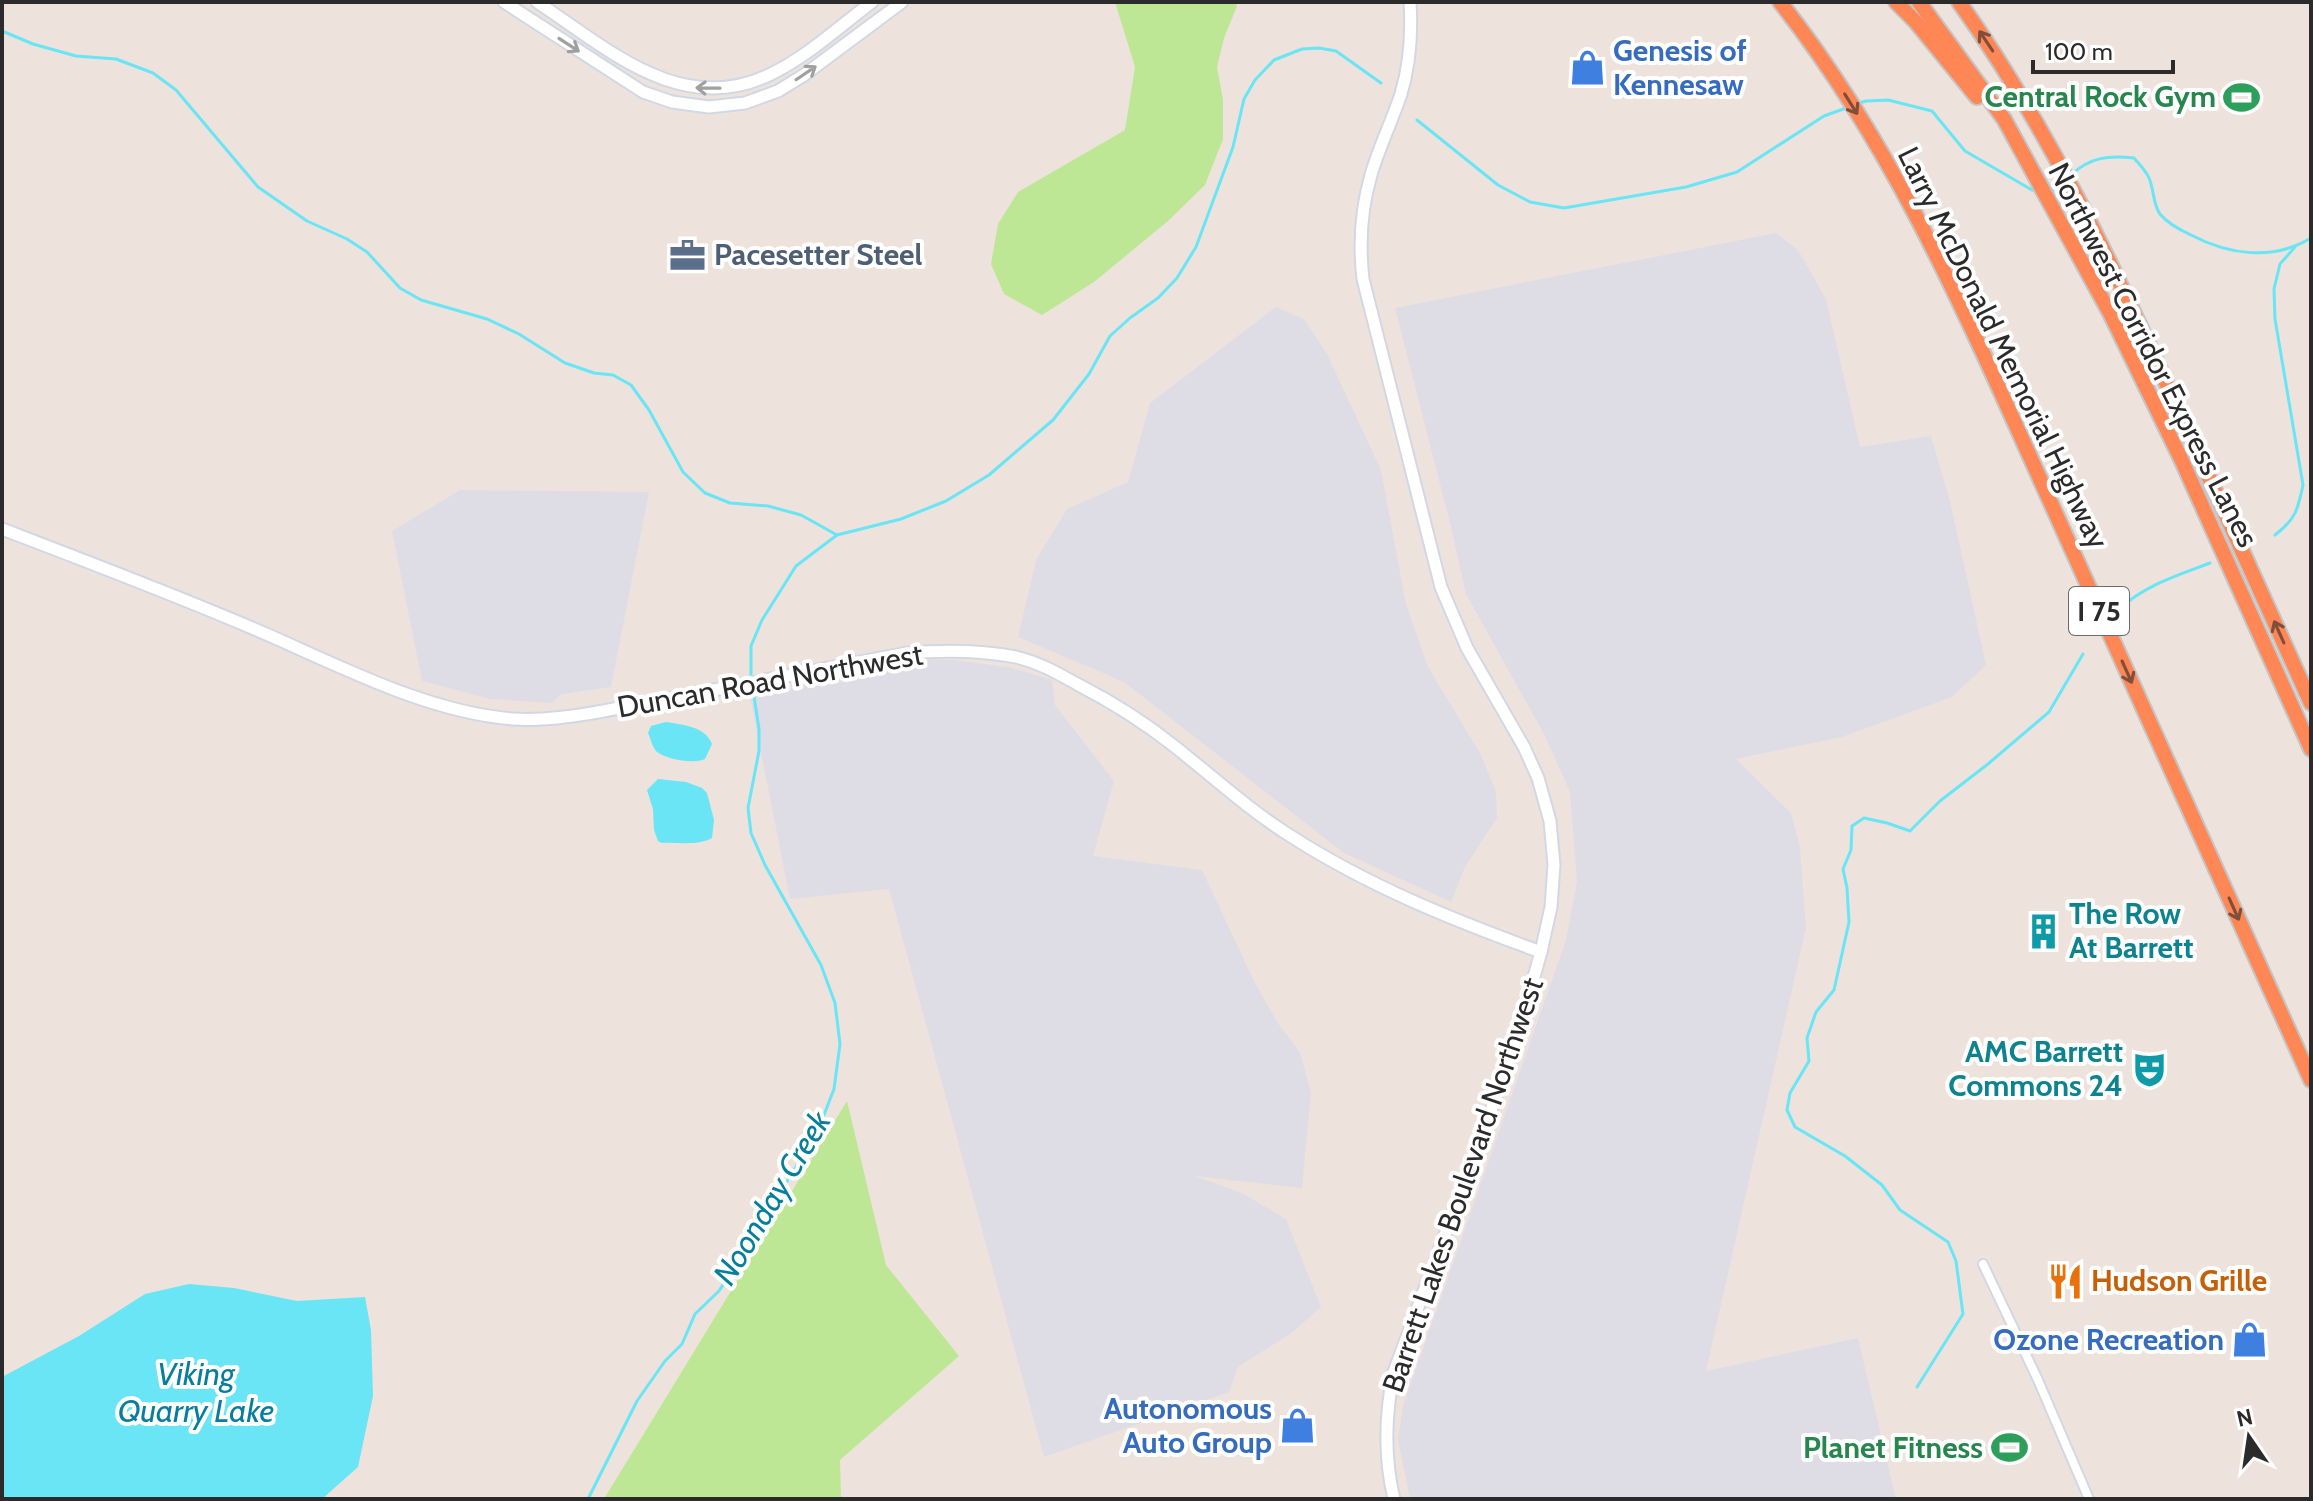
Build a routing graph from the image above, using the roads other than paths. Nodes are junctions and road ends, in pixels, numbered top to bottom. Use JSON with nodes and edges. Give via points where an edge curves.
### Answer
{"nodes":[{"id":1,"x":504,"y":2,"type":"edge"},
{"id":2,"x":537,"y":2,"type":"edge"},
{"id":3,"x":872,"y":2,"type":"edge"},
{"id":4,"x":902,"y":2,"type":"edge"},
{"id":5,"x":1410,"y":2,"type":"edge"},
{"id":6,"x":1780,"y":2,"type":"edge"},
{"id":7,"x":1896,"y":2,"type":"edge"},
{"id":8,"x":1919,"y":2,"type":"edge"},
{"id":9,"x":1959,"y":2,"type":"edge"},
{"id":10,"x":1999,"y":119,"type":"junction"},
{"id":11,"x":2,"y":529,"type":"edge"},
{"id":12,"x":2311,"y":703,"type":"edge"},
{"id":13,"x":2311,"y":749,"type":"edge"},
{"id":14,"x":1541,"y":952,"type":"junction"},
{"id":15,"x":2311,"y":1080,"type":"edge"},
{"id":16,"x":1983,"y":1264,"type":"dead end"},
{"id":17,"x":1394,"y":1499,"type":"edge"},
{"id":18,"x":2089,"y":1499,"type":"edge"}],
"edges":[{"from":1,"to":4,"type":"street","one_way":true,"via":[[643,92],[709,107],[745,103],[778,91]]},
{"from":3,"to":2,"type":"street","one_way":true,"via":[[775,72],[745,84],[710,89],[643,72]]},
{"from":5,"to":14,"type":"street","name":"Barrett Lakes Boulevard Northwest","via":[[1407,70],[1366,196],[1363,279],[1441,587],[1467,648],[1531,762],[1547,806],[1554,865]]},
{"from":6,"to":15,"type":"highway","name":"Larry McDonald Memorial Highway","number":"I 75","one_way":true,"via":[[1877,147],[1930,243]]},
{"from":7,"to":10,"type":"highway"},
{"from":8,"to":10,"type":"highway"},
{"from":12,"to":9,"type":"highway","one_way":true,"via":[[2090,221],[2041,130]]},
{"from":10,"to":13,"type":"highway","name":"Northwest Corridor Express Lanes","via":[[2111,315]]},
{"from":11,"to":14,"type":"street","name":"Duncan Road Northwest","via":[[414,697],[512,718],[556,719],[907,653],[942,650],[1017,657],[1044,666],[1134,718],[1254,811],[1340,867],[1412,902]]},
{"from":14,"to":17,"type":"street","name":"Barrett Lakes Boulevard Northwest","via":[[1513,1051],[1394,1372],[1386,1426]]},
{"from":16,"to":18,"type":"street"}]}
